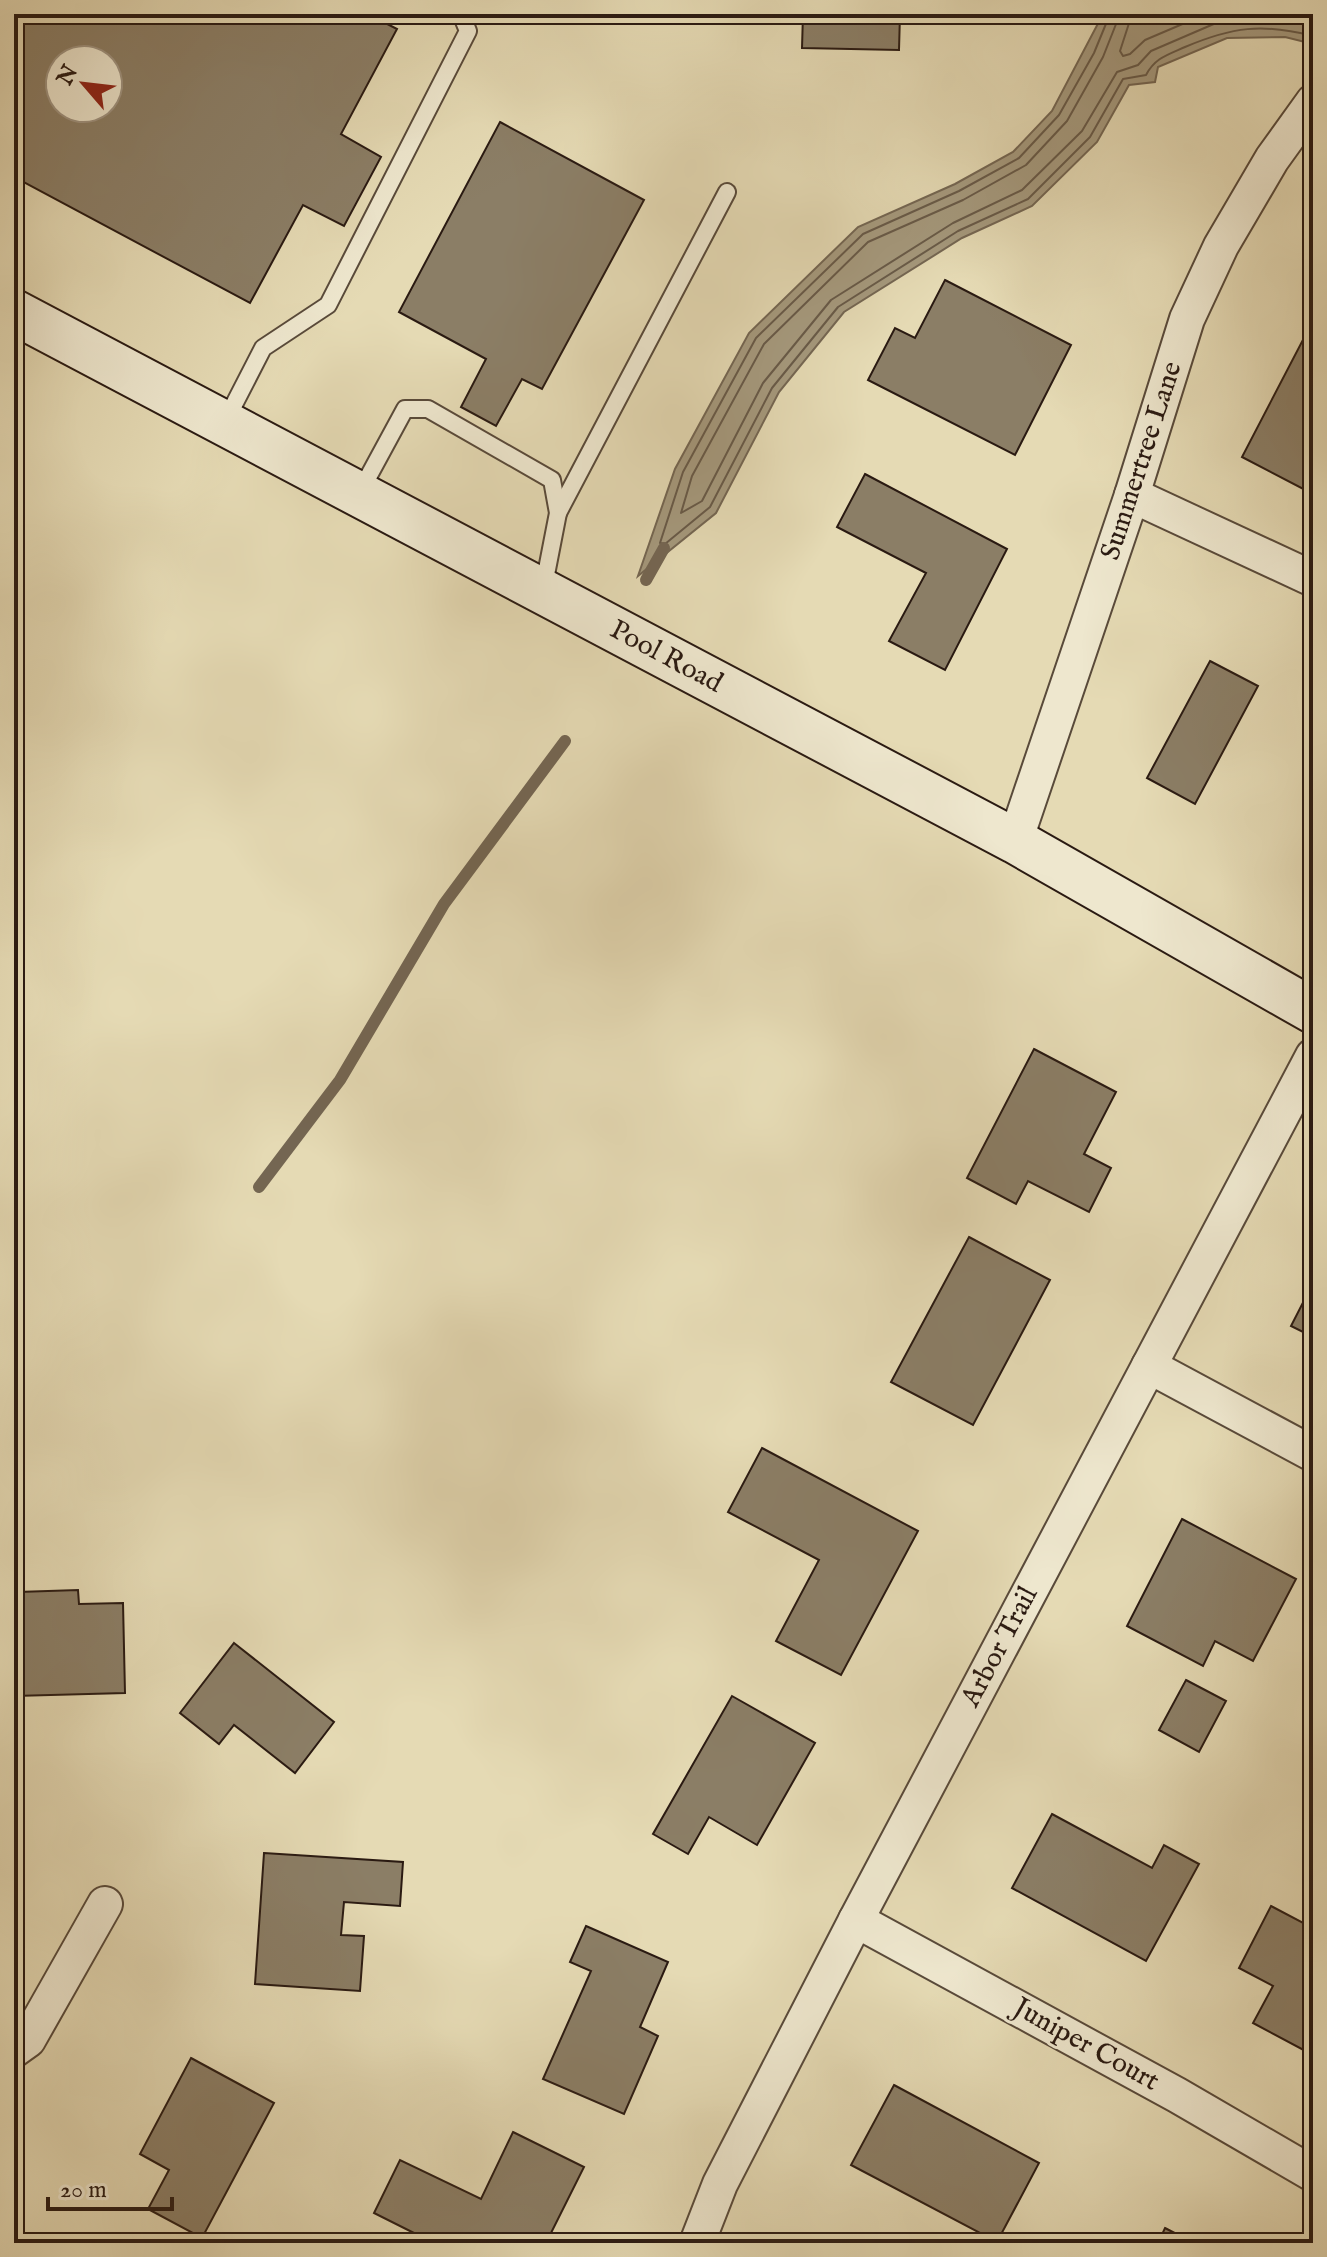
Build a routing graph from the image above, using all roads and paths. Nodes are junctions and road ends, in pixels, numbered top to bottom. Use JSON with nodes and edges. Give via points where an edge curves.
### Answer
{"nodes":[{"id":1,"x":461,"y":14,"type":"edge"},
{"id":2,"x":1313,"y":102,"type":"edge"},
{"id":3,"x":727,"y":192,"type":"dead end"},
{"id":4,"x":14,"y":312,"type":"edge"},
{"id":5,"x":225,"y":424,"type":"junction"},
{"id":6,"x":359,"y":495,"type":"junction"},
{"id":7,"x":1132,"y":495,"type":"junction"},
{"id":8,"x":558,"y":513,"type":"junction"},
{"id":9,"x":1313,"y":579,"type":"edge"},
{"id":10,"x":542,"y":592,"type":"junction"},
{"id":11,"x":1015,"y":841,"type":"junction"},
{"id":12,"x":1313,"y":1011,"type":"edge"},
{"id":13,"x":1313,"y":1056,"type":"edge"},
{"id":14,"x":1149,"y":1366,"type":"junction"},
{"id":15,"x":1313,"y":1454,"type":"edge"},
{"id":16,"x":105,"y":1904,"type":"dead end"},
{"id":17,"x":856,"y":1920,"type":"junction"},
{"id":18,"x":14,"y":2050,"type":"edge"},
{"id":19,"x":1313,"y":2174,"type":"edge"},
{"id":20,"x":697,"y":2243,"type":"edge"}],
"edges":[{"from":1,"to":5,"type":"lane","via":[[468,31],[328,305],[263,348]]},
{"from":2,"to":7,"type":"street","name":"Summertree Lane","via":[[1221,246],[1193,307]]},
{"from":3,"to":8,"type":"lane"},
{"from":4,"to":5,"type":"main road","name":"Pool Road"},
{"from":5,"to":6,"type":"main road","name":"Pool Road"},
{"from":6,"to":8,"type":"lane","via":[[405,409],[428,409],[552,480]]},
{"from":6,"to":10,"type":"main road","name":"Pool Road"},
{"from":7,"to":9,"type":"street"},
{"from":7,"to":11,"type":"street","name":"Summertree Lane"},
{"from":8,"to":10,"type":"lane"},
{"from":10,"to":11,"type":"main road","name":"Pool Road"},
{"from":11,"to":12,"type":"main road","name":"Pool Road"},
{"from":13,"to":14,"type":"street","name":"Arbor Trail"},
{"from":14,"to":15,"type":"street"},
{"from":14,"to":17,"type":"street","name":"Arbor Trail"},
{"from":16,"to":18,"type":"street","via":[[28,2040]]},
{"from":17,"to":19,"type":"street","name":"Juniper Court"},
{"from":17,"to":20,"type":"street","name":"Arbor Trail","via":[[720,2184]]}]}
